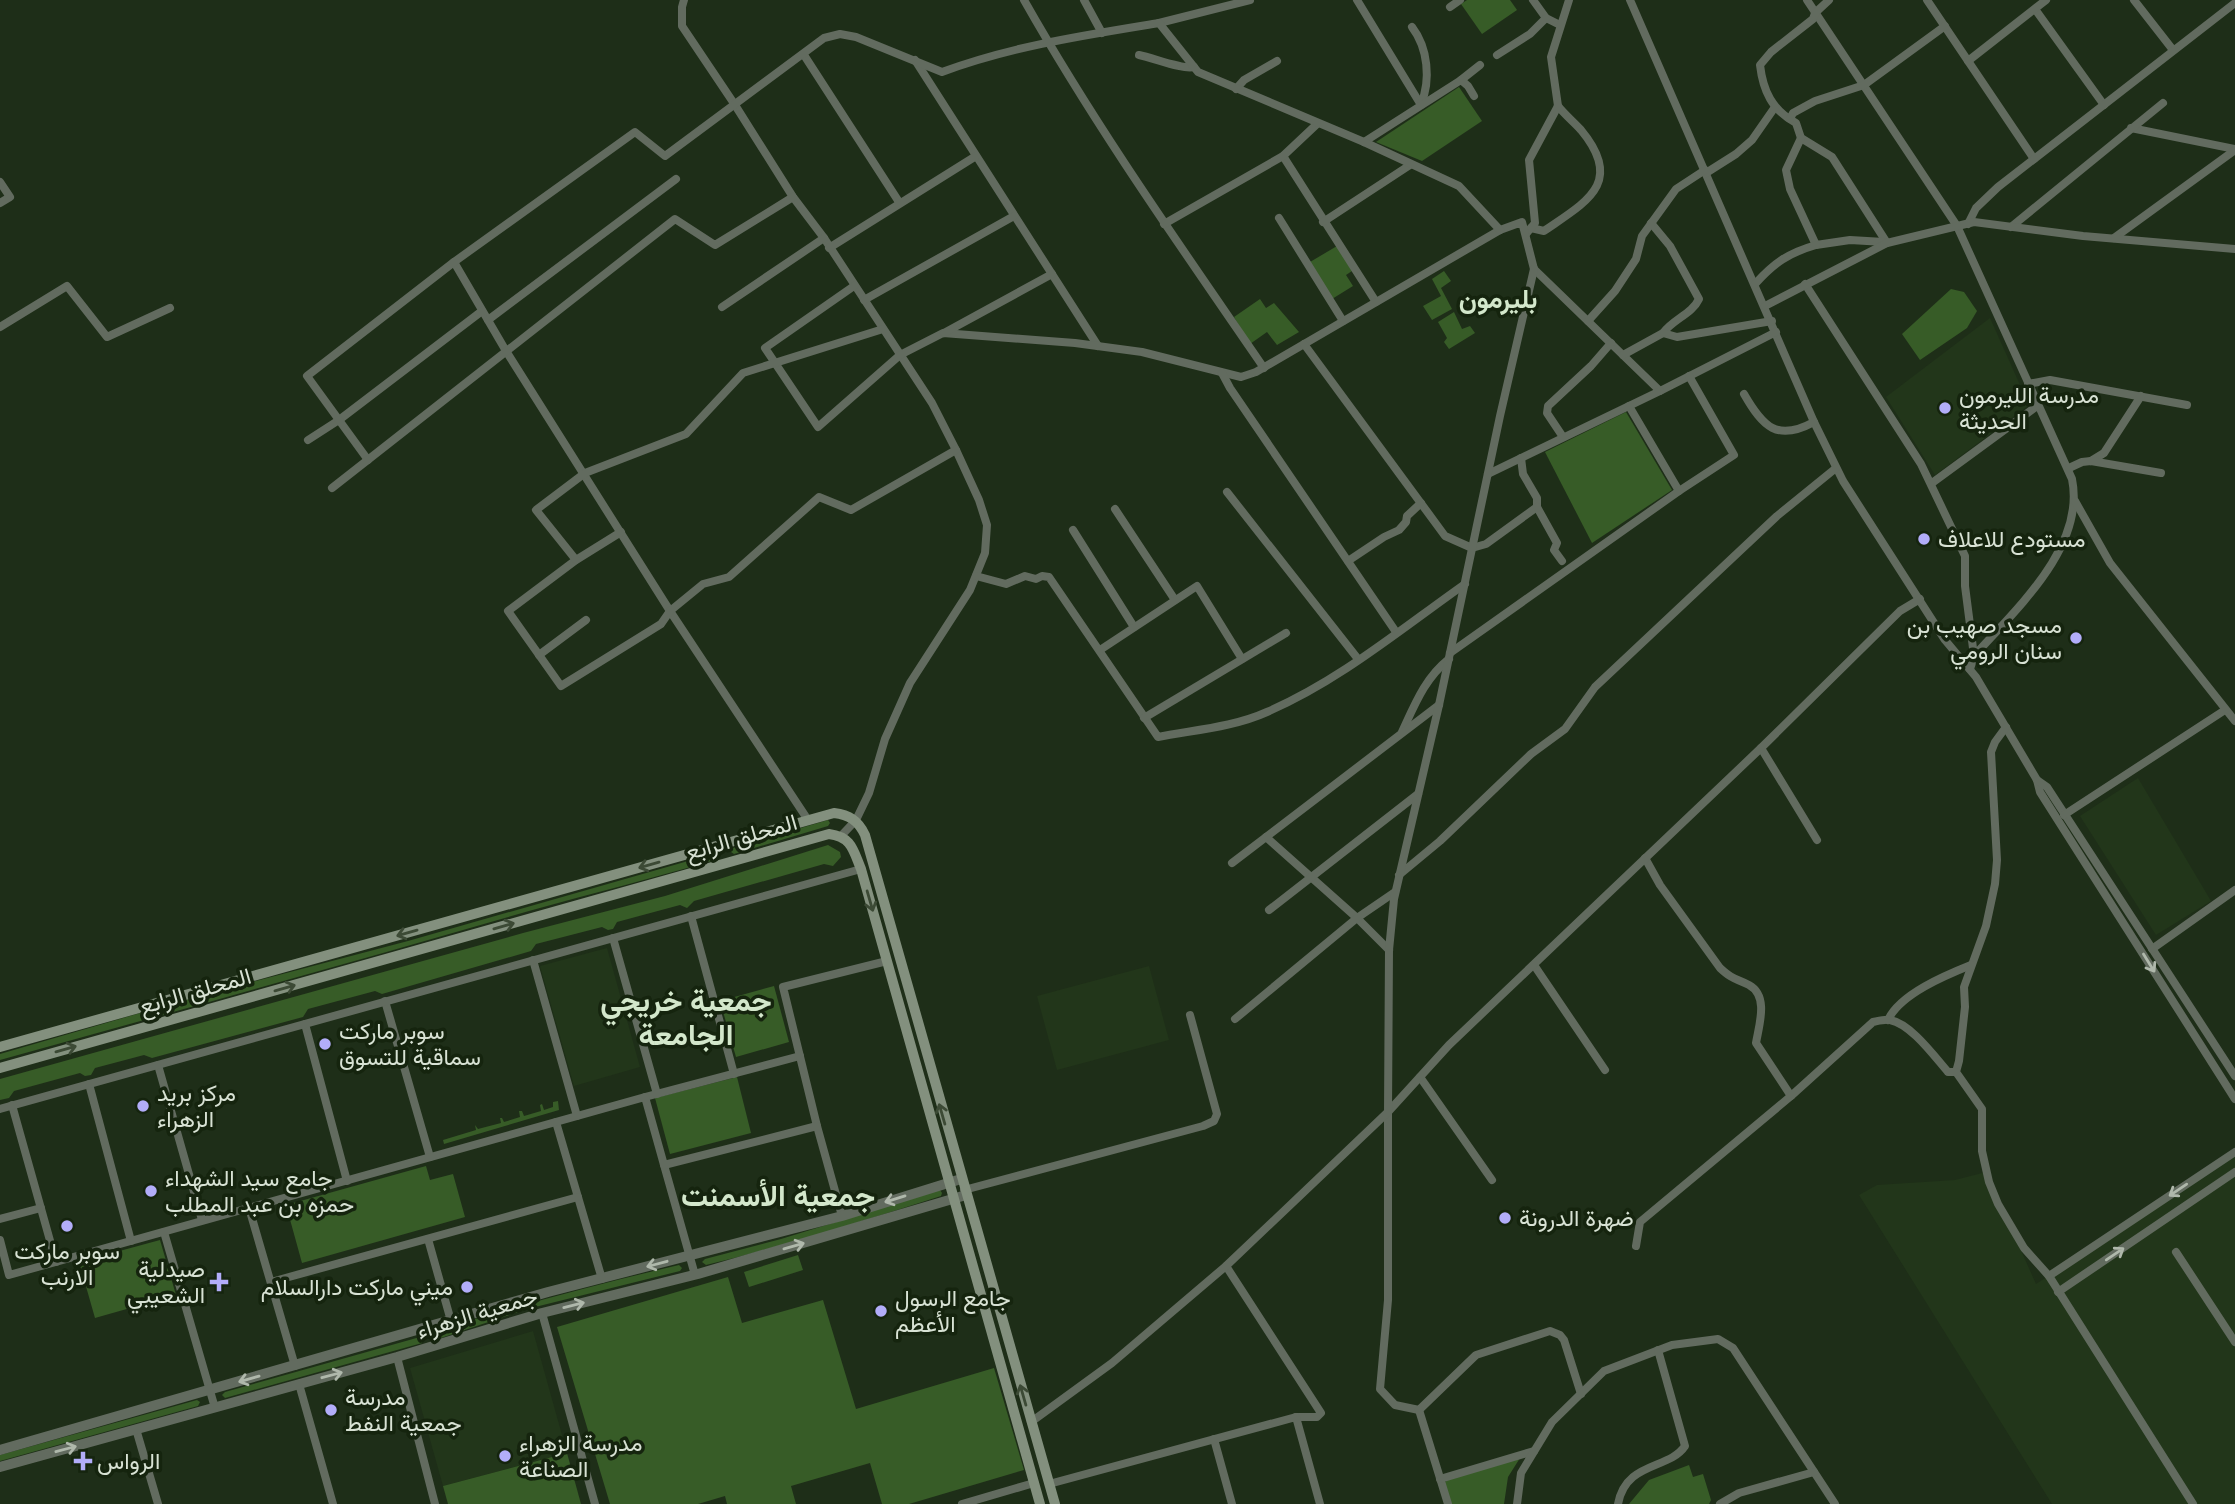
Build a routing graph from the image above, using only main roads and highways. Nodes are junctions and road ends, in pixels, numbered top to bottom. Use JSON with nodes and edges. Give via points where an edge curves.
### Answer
{"nodes":[{"id":1,"x":723,"y":844,"type":"junction"},
{"id":2,"x":729,"y":863,"type":"junction"},
{"id":3,"x":0,"y":1048,"type":"edge"},
{"id":4,"x":0,"y":1068,"type":"edge"},
{"id":5,"x":960,"y":1187,"type":"junction"},
{"id":6,"x":1040,"y":1504,"type":"edge"},
{"id":7,"x":1055,"y":1504,"type":"edge"}],
"edges":[{"from":1,"to":2,"type":"main road"},
{"from":1,"to":3,"type":"main road","name":"المحلق الرابع","one_way":true},
{"from":5,"to":1,"type":"main road","name":"المحلق الرابع","one_way":true,"via":[[865,835],[856,820],[834,813]]},
{"from":4,"to":2,"type":"main road","name":"المحلق الرابع","one_way":true},
{"from":2,"to":5,"type":"main road","name":"المحلق الرابع","one_way":true,"via":[[829,834],[841,836],[852,846]]},
{"from":5,"to":6,"type":"main road","via":[[954,1199]]},
{"from":7,"to":5,"type":"main road","one_way":true}]}
